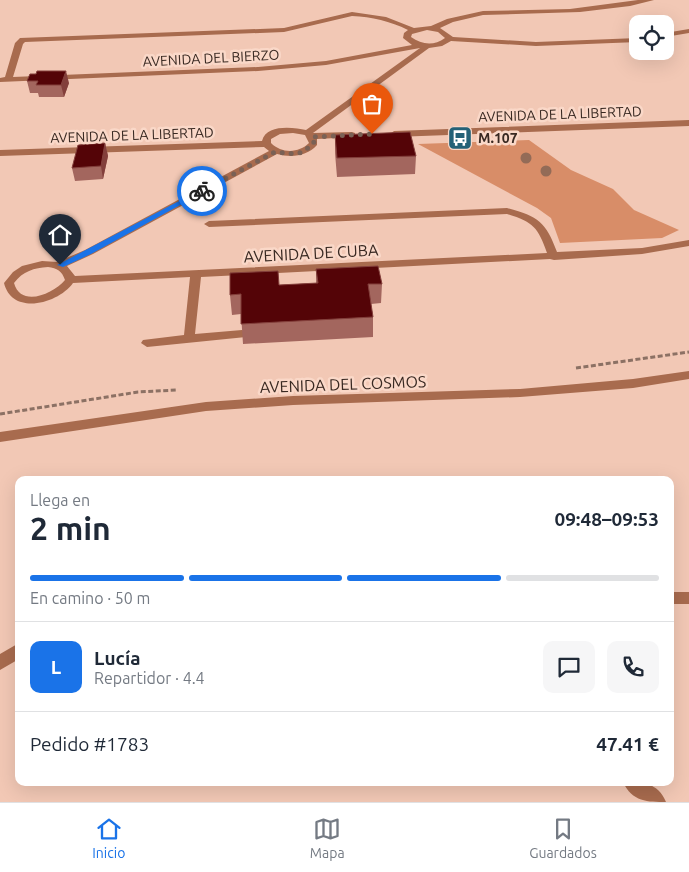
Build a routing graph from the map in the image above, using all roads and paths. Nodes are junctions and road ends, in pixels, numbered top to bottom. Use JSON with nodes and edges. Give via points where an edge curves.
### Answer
{"nodes":[{"id":1,"x":650,"y":0,"type":"edge"},
{"id":2,"x":434,"y":28,"type":"junction"},
{"id":3,"x":413,"y":30,"type":"junction"},
{"id":4,"x":689,"y":31,"type":"edge"},
{"id":5,"x":674,"y":34,"type":"edge"},
{"id":6,"x":449,"y":39,"type":"junction"},
{"id":7,"x":629,"y":40,"type":"edge"},
{"id":8,"x":425,"y":45,"type":"junction"},
{"id":9,"x":4,"y":80,"type":"edge"},
{"id":10,"x":689,"y":123,"type":"edge"},
{"id":11,"x":382,"y":134,"type":"edge"},
{"id":12,"x":310,"y":135,"type":"junction"},
{"id":13,"x":362,"y":135,"type":"edge"},
{"id":14,"x":266,"y":144,"type":"junction"},
{"id":15,"x":275,"y":152,"type":"junction"},
{"id":16,"x":0,"y":153,"type":"edge"},
{"id":17,"x":209,"y":224,"type":"dead end"},
{"id":18,"x":684,"y":244,"type":"edge"},
{"id":19,"x":689,"y":250,"type":"edge"},
{"id":20,"x":554,"y":257,"type":"junction"},
{"id":21,"x":60,"y":265,"type":"junction"},
{"id":22,"x":196,"y":274,"type":"junction"},
{"id":23,"x":70,"y":280,"type":"junction"},
{"id":24,"x":4,"y":283,"type":"edge"},
{"id":25,"x":242,"y":334,"type":"edge"},
{"id":26,"x":189,"y":338,"type":"junction"},
{"id":27,"x":147,"y":342,"type":"dead end"},
{"id":28,"x":689,"y":375,"type":"edge"},
{"id":29,"x":0,"y":437,"type":"edge"},
{"id":30,"x":674,"y":598,"type":"edge"},
{"id":31,"x":689,"y":598,"type":"edge"},
{"id":32,"x":15,"y":653,"type":"edge"},
{"id":33,"x":0,"y":663,"type":"edge"},
{"id":34,"x":637,"y":786,"type":"edge"},
{"id":35,"x":657,"y":802,"type":"edge"}],
"edges":[{"from":1,"to":2,"type":"street","via":[[570,11],[490,12],[449,20]]},
{"from":2,"to":3,"type":"street"},
{"from":2,"to":6,"type":"street","via":[[446,32]]},
{"from":3,"to":8,"type":"street","via":[[407,38],[415,44]]},
{"from":3,"to":9,"type":"street","via":[[383,18],[360,14],[284,30],[23,40]]},
{"from":4,"to":5,"type":"street"},
{"from":6,"to":7,"type":"street","via":[[536,44]]},
{"from":6,"to":8,"type":"street","via":[[442,44]]},
{"from":8,"to":9,"type":"street","name":"AVENIDA DEL BIERZO","via":[[326,63],[268,68]]},
{"from":8,"to":12,"type":"street"},
{"from":10,"to":11,"type":"street","name":"AVENIDA DE LA LIBERTAD"},
{"from":12,"to":13,"type":"street"},
{"from":12,"to":14,"type":"street","via":[[294,130],[278,131],[267,138]]},
{"from":12,"to":15,"type":"street","via":[[314,143],[303,152]]},
{"from":14,"to":15,"type":"street"},
{"from":14,"to":16,"type":"street","name":"AVENIDA DE LA LIBERTAD"},
{"from":15,"to":21,"type":"street"},
{"from":17,"to":20,"type":"street","name":"AVENIDA DE CUBA","via":[[507,211],[541,224]]},
{"from":18,"to":19,"type":"street"},
{"from":18,"to":20,"type":"street","name":"AVENIDA DE CUBA","via":[[642,252]]},
{"from":20,"to":22,"type":"street","name":"AVENIDA DE CUBA"},
{"from":21,"to":23,"type":"street"},
{"from":21,"to":24,"type":"street","via":[[26,268]]},
{"from":22,"to":23,"type":"street","name":"AVENIDA DE CUBA"},
{"from":22,"to":26,"type":"street"},
{"from":23,"to":24,"type":"street","via":[[61,292],[42,299],[26,300],[17,297]]},
{"from":25,"to":26,"type":"street"},
{"from":26,"to":27,"type":"street"},
{"from":28,"to":29,"type":"street","name":"AVENIDA DEL COSMOS","via":[[554,391],[236,404]]},
{"from":30,"to":31,"type":"street"},
{"from":32,"to":33,"type":"street"},
{"from":34,"to":35,"type":"street"}]}
